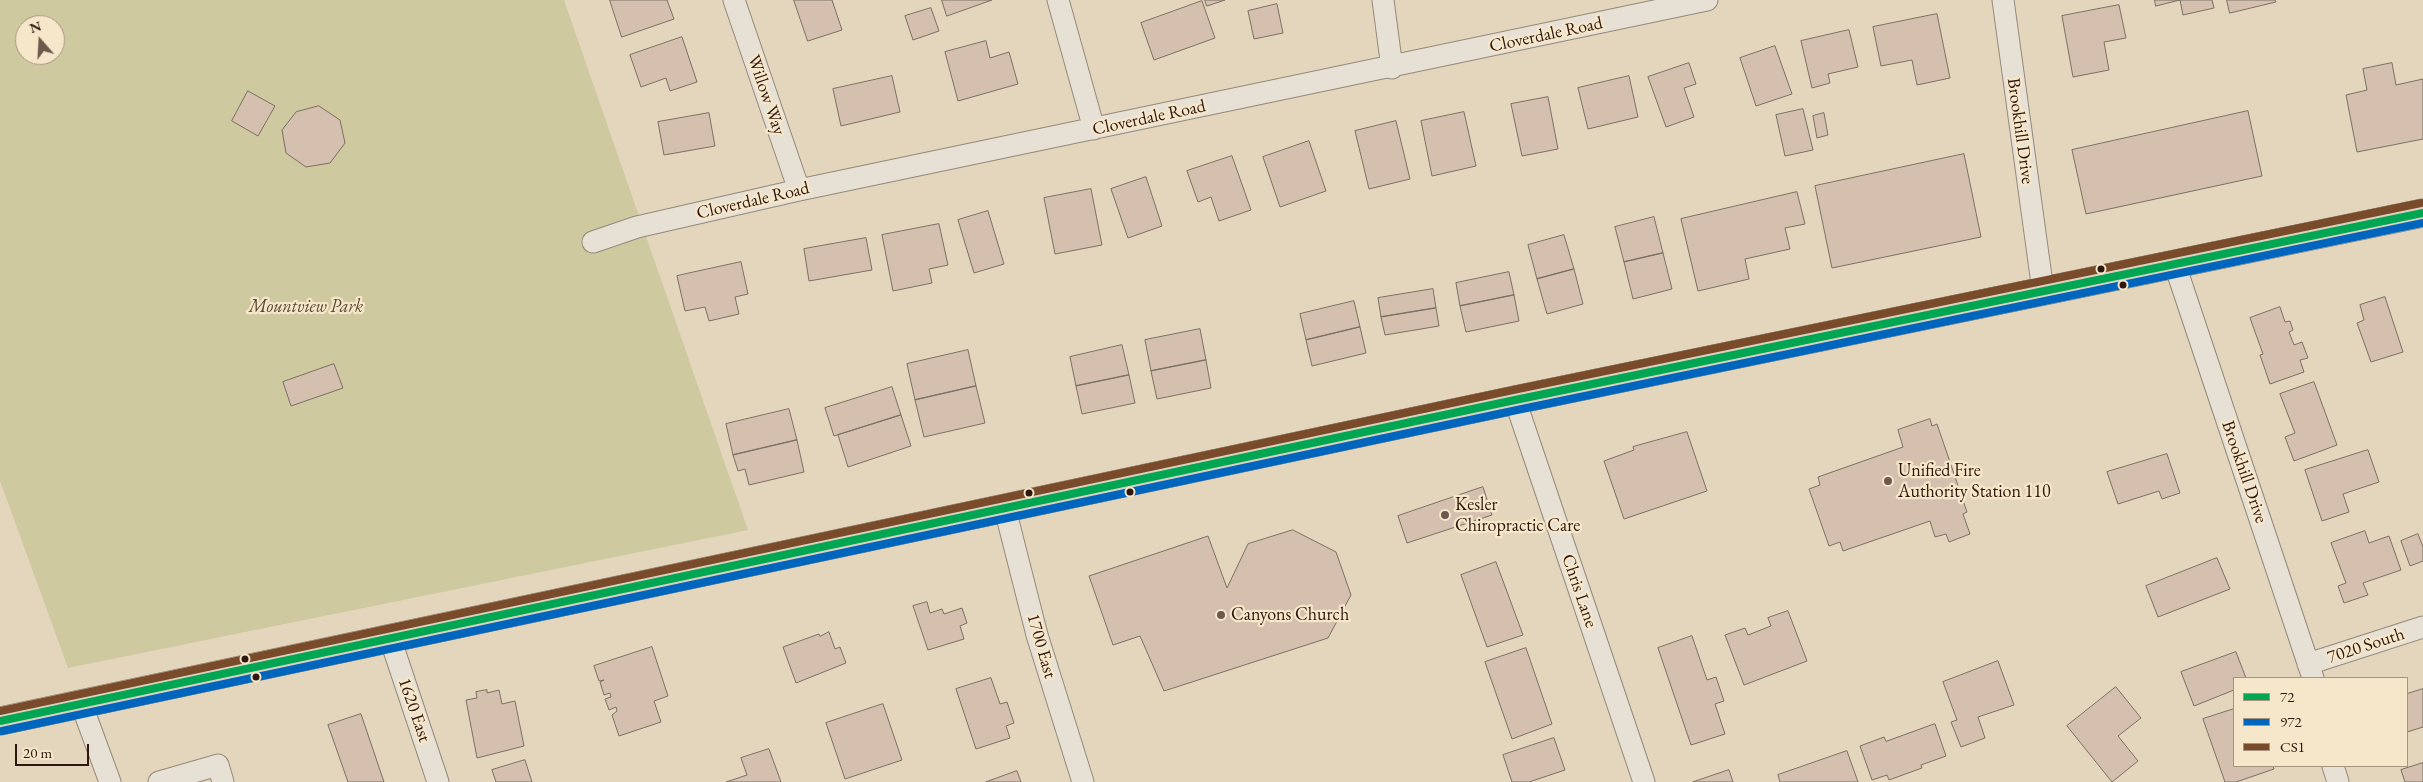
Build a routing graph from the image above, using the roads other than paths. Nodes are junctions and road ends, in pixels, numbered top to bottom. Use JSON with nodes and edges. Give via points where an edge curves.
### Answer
{"nodes":[{"id":1,"x":734,"y":0,"type":"edge"},
{"id":2,"x":1058,"y":0,"type":"edge"},
{"id":3,"x":1383,"y":0,"type":"edge"},
{"id":4,"x":2003,"y":0,"type":"edge"},
{"id":5,"x":1698,"y":1,"type":"edge"},
{"id":6,"x":1392,"y":68,"type":"junction"},
{"id":7,"x":1094,"y":129,"type":"junction"},
{"id":8,"x":799,"y":190,"type":"junction"},
{"id":9,"x":2423,"y":213,"type":"edge"},
{"id":10,"x":593,"y":242,"type":"dead end"},
{"id":11,"x":2175,"y":265,"type":"junction"},
{"id":12,"x":2043,"y":291,"type":"junction"},
{"id":13,"x":1515,"y":400,"type":"junction"},
{"id":14,"x":1005,"y":509,"type":"junction"},
{"id":15,"x":2423,"y":627,"type":"edge"},
{"id":16,"x":390,"y":638,"type":"junction"},
{"id":17,"x":2310,"y":671,"type":"edge"},
{"id":18,"x":81,"y":703,"type":"junction"},
{"id":19,"x":0,"y":721,"type":"edge"},
{"id":20,"x":2333,"y":767,"type":"edge"},
{"id":21,"x":110,"y":782,"type":"edge"},
{"id":22,"x":159,"y":782,"type":"edge"},
{"id":23,"x":223,"y":782,"type":"edge"},
{"id":24,"x":438,"y":782,"type":"edge"},
{"id":25,"x":1083,"y":782,"type":"edge"},
{"id":26,"x":1644,"y":782,"type":"edge"},
{"id":27,"x":2338,"y":782,"type":"edge"}],
"edges":[{"from":1,"to":8,"type":"street","name":"Willow Way"},
{"from":2,"to":7,"type":"street"},
{"from":3,"to":6,"type":"street"},
{"from":4,"to":12,"type":"street","name":"Brookhill Drive"},
{"from":5,"to":6,"type":"street","name":"Cloverdale Road"},
{"from":6,"to":7,"type":"street","name":"Cloverdale Road"},
{"from":7,"to":8,"type":"street","name":"Cloverdale Road"},
{"from":8,"to":10,"type":"street","name":"Cloverdale Road","via":[[637,227]]},
{"from":9,"to":11,"type":"main road"},
{"from":11,"to":12,"type":"main road"},
{"from":11,"to":17,"type":"street","name":"Brookhill Drive"},
{"from":12,"to":13,"type":"main road"},
{"from":13,"to":14,"type":"main road"},
{"from":13,"to":26,"type":"street","name":"Chris Lane"},
{"from":14,"to":16,"type":"main road"},
{"from":14,"to":25,"type":"street","name":"1700 East","via":[[1037,635]]},
{"from":15,"to":17,"type":"street","name":"7020 South"},
{"from":16,"to":18,"type":"main road"},
{"from":16,"to":24,"type":"street","name":"1620 East"},
{"from":18,"to":19,"type":"main road"},
{"from":18,"to":21,"type":"street"},
{"from":20,"to":27,"type":"street"},
{"from":22,"to":23,"type":"street","via":[[218,765]]}]}
